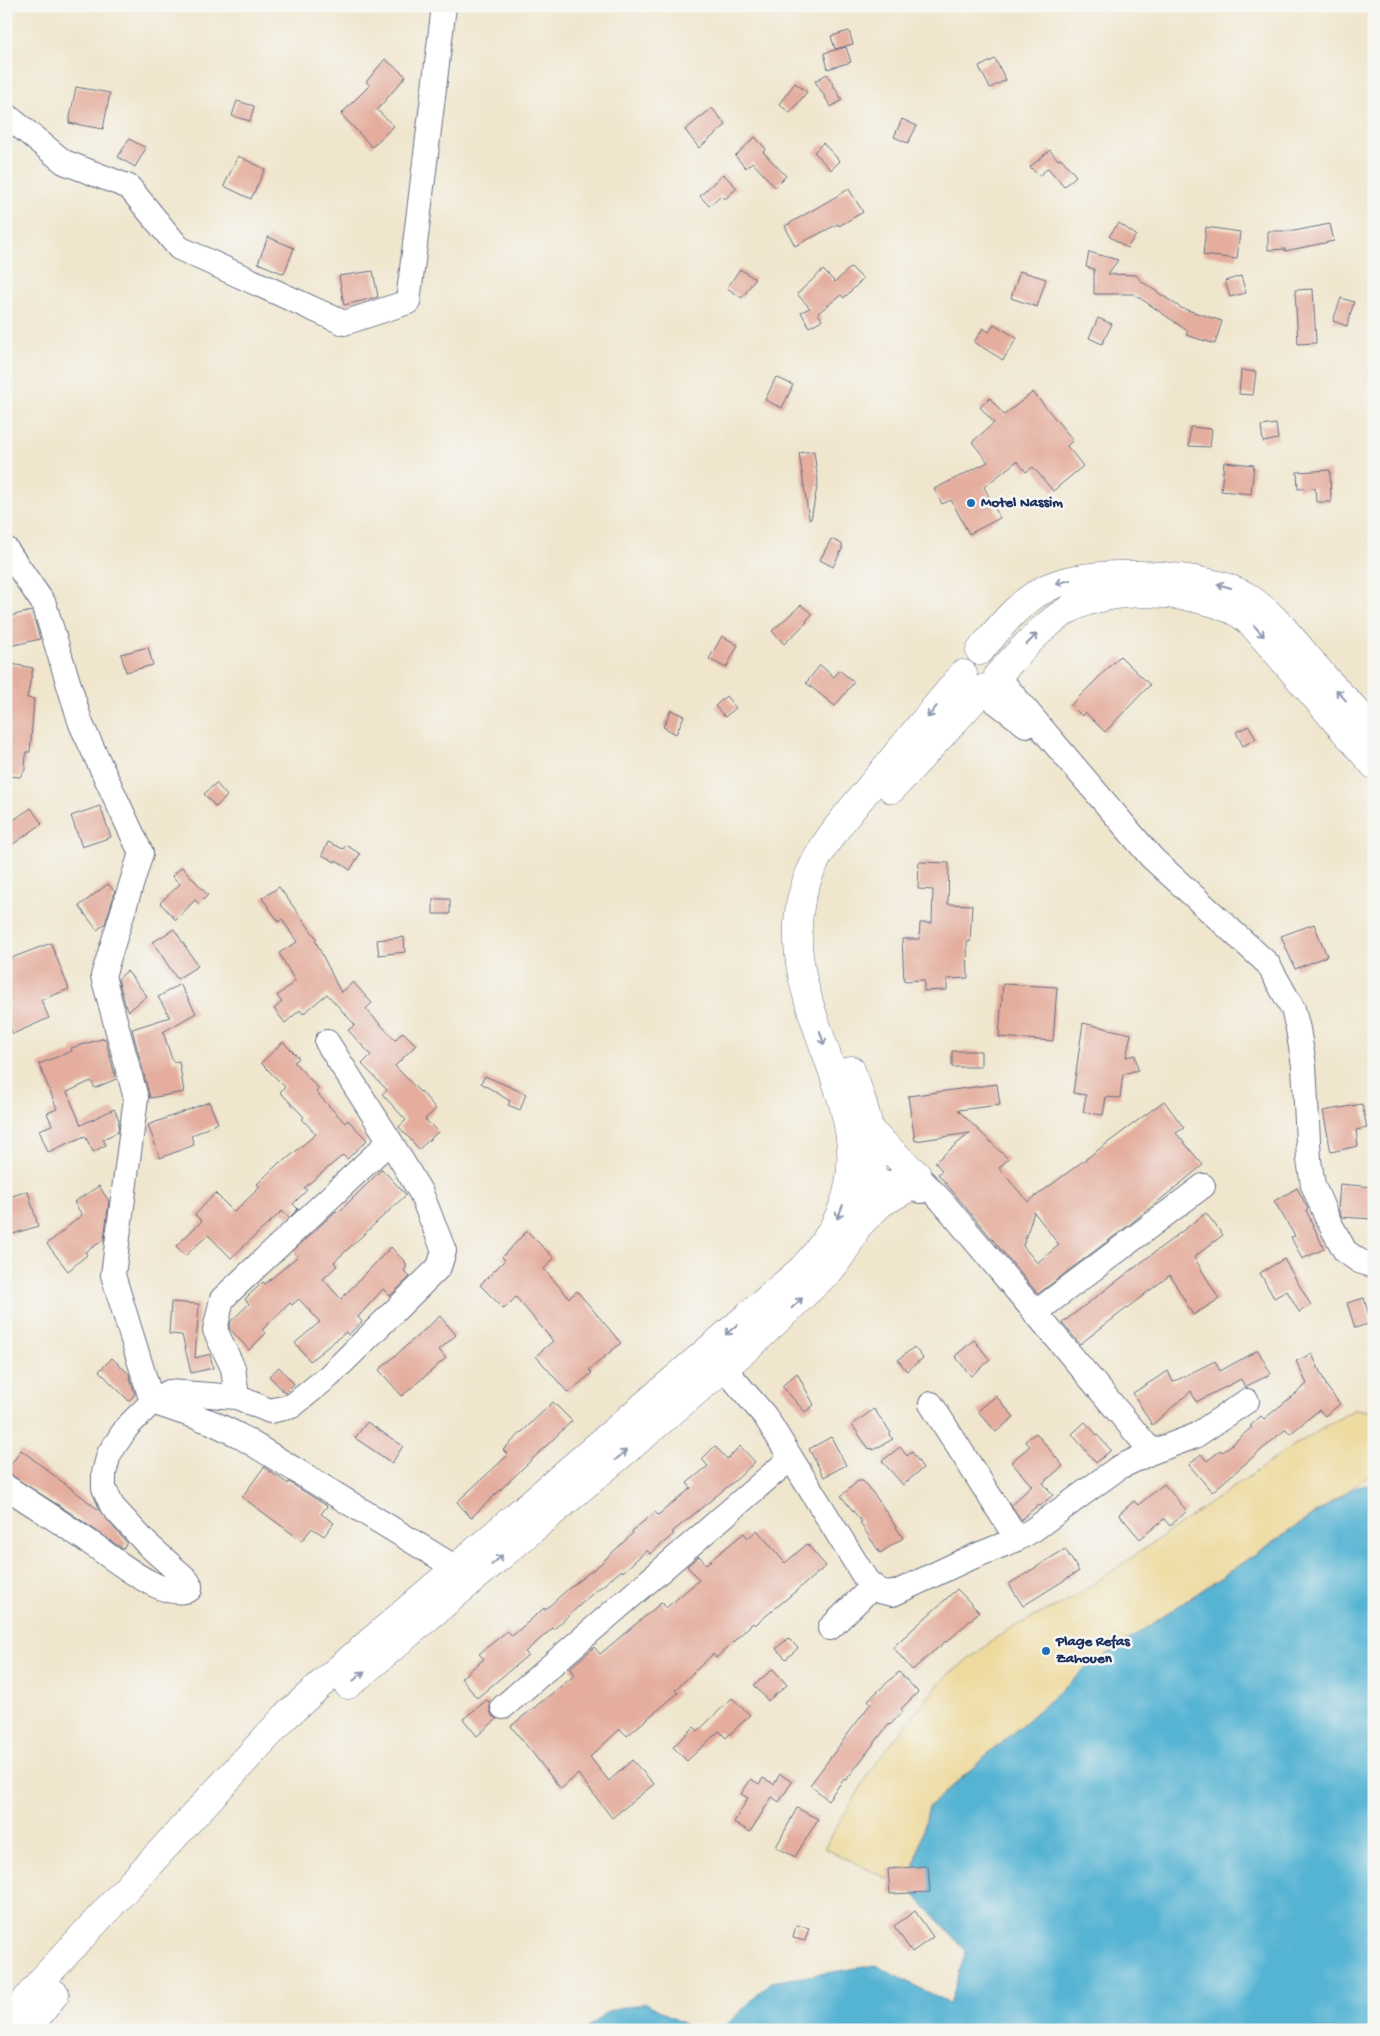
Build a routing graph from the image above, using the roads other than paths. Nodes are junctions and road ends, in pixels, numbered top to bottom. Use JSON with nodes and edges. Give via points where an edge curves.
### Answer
{"nodes":[{"id":1,"x":444,"y":6,"type":"edge"},
{"id":2,"x":6,"y":115,"type":"edge"},
{"id":3,"x":6,"y":549,"type":"edge"},
{"id":4,"x":986,"y":680,"type":"junction"},
{"id":5,"x":1374,"y":732,"type":"edge"},
{"id":6,"x":1374,"y":765,"type":"edge"},
{"id":7,"x":327,"y":1042,"type":"dead end"},
{"id":8,"x":870,"y":1130,"type":"junction"},
{"id":9,"x":390,"y":1140,"type":"junction"},
{"id":10,"x":861,"y":1166,"type":"junction"},
{"id":11,"x":913,"y":1181,"type":"junction"},
{"id":12,"x":1203,"y":1186,"type":"dead end"},
{"id":13,"x":858,"y":1226,"type":"junction"},
{"id":14,"x":1374,"y":1266,"type":"edge"},
{"id":15,"x":1036,"y":1313,"type":"junction"},
{"id":16,"x":724,"y":1368,"type":"junction"},
{"id":17,"x":237,"y":1397,"type":"junction"},
{"id":18,"x":1247,"y":1401,"type":"dead end"},
{"id":19,"x":152,"y":1402,"type":"junction"},
{"id":20,"x":932,"y":1404,"type":"dead end"},
{"id":21,"x":1152,"y":1452,"type":"junction"},
{"id":22,"x":791,"y":1458,"type":"junction"},
{"id":23,"x":6,"y":1487,"type":"edge"},
{"id":24,"x":1017,"y":1539,"type":"junction"},
{"id":25,"x":463,"y":1576,"type":"junction"},
{"id":26,"x":872,"y":1587,"type":"junction"},
{"id":27,"x":830,"y":1628,"type":"dead end"},
{"id":28,"x":503,"y":1707,"type":"dead end"},
{"id":29,"x":6,"y":2025,"type":"edge"},
{"id":30,"x":27,"y":2030,"type":"edge"}],
"edges":[{"from":1,"to":2,"type":"street","via":[[408,302],[344,323],[179,248],[129,187],[64,162]]},
{"from":3,"to":19,"type":"street","via":[[44,604],[81,724],[142,853],[103,976],[136,1098],[113,1275]]},
{"from":5,"to":4,"type":"main road","one_way":true,"via":[[1263,608],[1233,589],[1204,581],[1155,575],[1065,581],[1049,587],[1009,617],[980,651],[996,658],[999,669]]},
{"from":4,"to":6,"type":"main road","one_way":true,"via":[[1054,620],[1069,609],[1095,599],[1132,594],[1211,602],[1239,614],[1253,625]]},
{"from":4,"to":8,"type":"main road","via":[[842,850],[818,903],[814,942],[820,980]]},
{"from":4,"to":10,"type":"main road","one_way":true,"via":[[826,843],[810,873],[802,899],[798,939],[803,980]]},
{"from":4,"to":14,"type":"street","via":[[996,702],[1071,763],[1152,858],[1268,964],[1293,1009],[1298,1029],[1304,1064],[1313,1185],[1345,1251]]},
{"from":7,"to":9,"type":"street"},
{"from":8,"to":10,"type":"main road"},
{"from":8,"to":11,"type":"main road","via":[[894,1151]]},
{"from":9,"to":17,"type":"street","via":[[222,1299],[215,1330],[233,1368]]},
{"from":9,"to":17,"type":"street","via":[[421,1193],[444,1251],[439,1267],[329,1376],[292,1406],[270,1411]]},
{"from":10,"to":11,"type":"street"},
{"from":10,"to":13,"type":"main road","via":[[864,1209]]},
{"from":10,"to":25,"type":"main road","one_way":true,"via":[[836,1222],[815,1255]]},
{"from":11,"to":13,"type":"main road","via":[[881,1203]]},
{"from":11,"to":15,"type":"street","via":[[941,1200]]},
{"from":12,"to":15,"type":"street"},
{"from":16,"to":13,"type":"main road","one_way":true,"via":[[820,1281],[841,1256]]},
{"from":15,"to":21,"type":"street"},
{"from":16,"to":22,"type":"street","via":[[765,1416]]},
{"from":25,"to":16,"type":"main road","one_way":true},
{"from":17,"to":19,"type":"street","via":[[169,1392]]},
{"from":18,"to":21,"type":"street","via":[[1194,1436]]},
{"from":19,"to":23,"type":"street","via":[[126,1427],[109,1454],[104,1488],[112,1506],[146,1544],[186,1579],[190,1589],[185,1592],[167,1589],[114,1562],[94,1545]]},
{"from":19,"to":25,"type":"street","via":[[238,1435]]},
{"from":20,"to":24,"type":"street"},
{"from":21,"to":24,"type":"street","via":[[1118,1468]]},
{"from":22,"to":26,"type":"street"},
{"from":22,"to":28,"type":"street"},
{"from":24,"to":26,"type":"street","via":[[934,1573],[900,1592],[886,1594]]},
{"from":25,"to":29,"type":"main road","via":[[320,1685],[285,1718],[60,1960]]},
{"from":30,"to":25,"type":"main road","one_way":true,"via":[[84,1961],[282,1746]]},
{"from":26,"to":27,"type":"street"}]}
